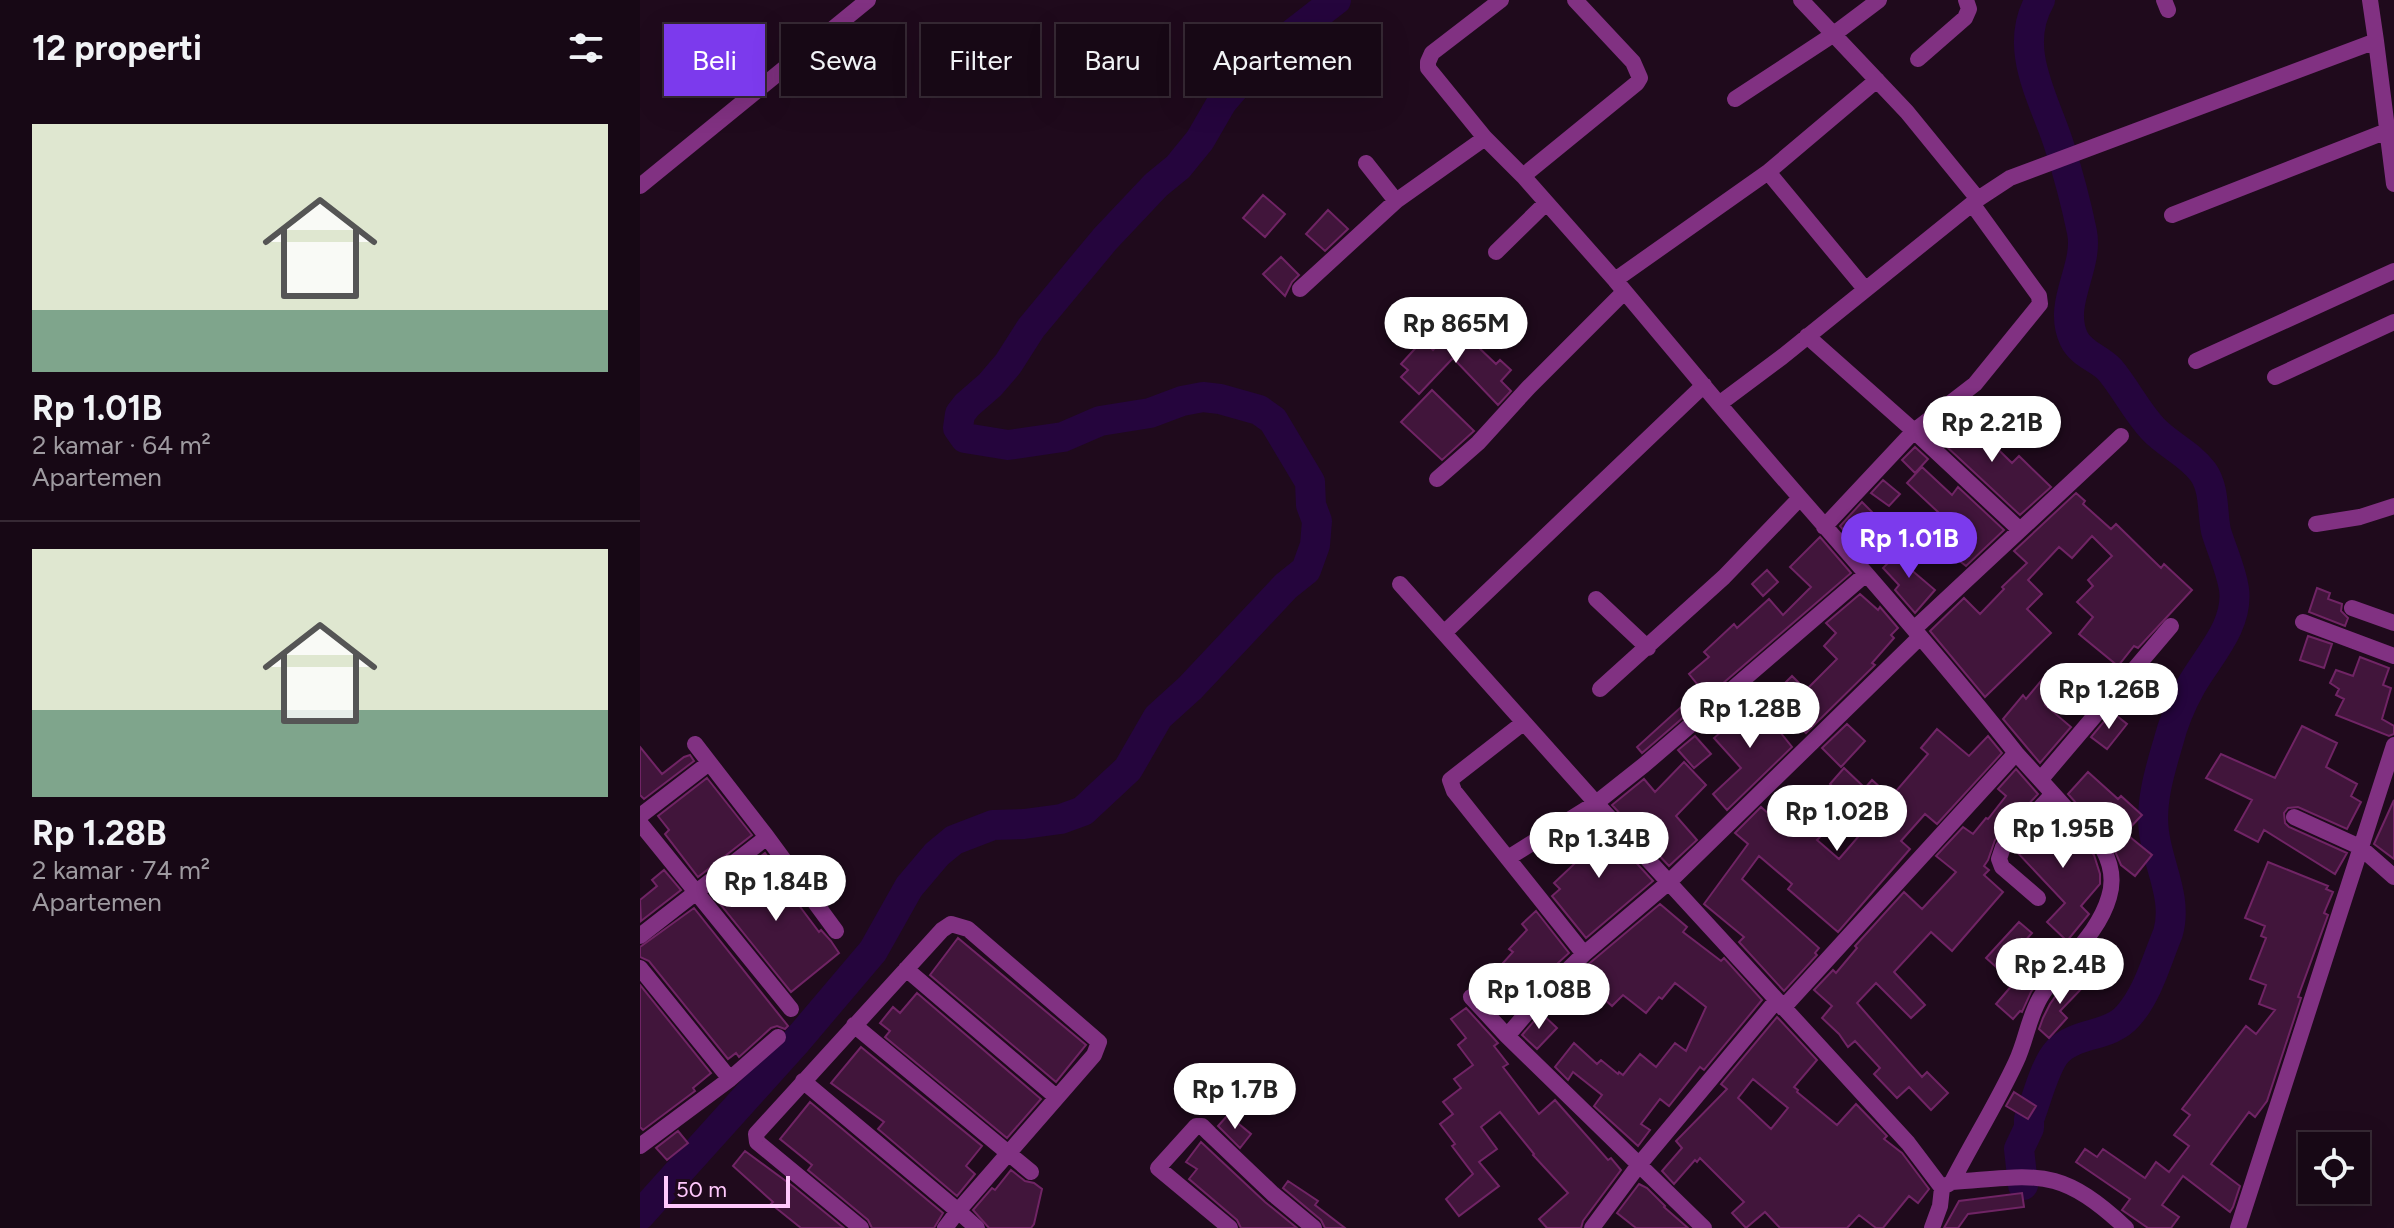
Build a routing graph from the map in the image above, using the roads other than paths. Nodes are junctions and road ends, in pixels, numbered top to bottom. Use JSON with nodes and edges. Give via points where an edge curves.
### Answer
{"nodes":[{"id":1,"x":868,"y":0,"type":"edge"},
{"id":2,"x":1501,"y":0,"type":"edge"},
{"id":3,"x":1575,"y":0,"type":"edge"},
{"id":4,"x":1801,"y":0,"type":"edge"},
{"id":5,"x":1879,"y":0,"type":"edge"},
{"id":6,"x":1966,"y":0,"type":"edge"},
{"id":7,"x":2374,"y":2,"type":"edge"},
{"id":8,"x":1834,"y":34,"type":"junction"},
{"id":9,"x":2376,"y":41,"type":"junction"},
{"id":10,"x":1918,"y":59,"type":"dead end"},
{"id":11,"x":1877,"y":80,"type":"junction"},
{"id":12,"x":1735,"y":99,"type":"dead end"},
{"id":13,"x":2387,"y":131,"type":"junction"},
{"id":14,"x":1485,"y":138,"type":"junction"},
{"id":15,"x":1366,"y":163,"type":"dead end"},
{"id":16,"x":1768,"y":172,"type":"junction"},
{"id":17,"x":1523,"y":176,"type":"junction"},
{"id":18,"x":2394,"y":177,"type":"edge"},
{"id":19,"x":640,"y":186,"type":"edge"},
{"id":20,"x":1396,"y":201,"type":"junction"},
{"id":21,"x":1976,"y":202,"type":"junction"},
{"id":22,"x":1546,"y":203,"type":"junction"},
{"id":23,"x":2172,"y":215,"type":"dead end"},
{"id":24,"x":1496,"y":252,"type":"dead end"},
{"id":25,"x":2394,"y":271,"type":"edge"},
{"id":26,"x":1620,"y":286,"type":"junction"},
{"id":27,"x":1300,"y":289,"type":"dead end"},
{"id":28,"x":1865,"y":289,"type":"junction"},
{"id":29,"x":2394,"y":322,"type":"edge"},
{"id":30,"x":1807,"y":336,"type":"junction"},
{"id":31,"x":2196,"y":361,"type":"dead end"},
{"id":32,"x":2275,"y":377,"type":"dead end"},
{"id":33,"x":1704,"y":385,"type":"junction"},
{"id":34,"x":1719,"y":404,"type":"junction"},
{"id":35,"x":1914,"y":431,"type":"junction"},
{"id":36,"x":2121,"y":436,"type":"dead end"},
{"id":37,"x":1437,"y":479,"type":"dead end"},
{"id":38,"x":1799,"y":499,"type":"junction"},
{"id":39,"x":2394,"y":506,"type":"edge"},
{"id":40,"x":2316,"y":524,"type":"dead end"},
{"id":41,"x":1824,"y":527,"type":"junction"},
{"id":42,"x":2019,"y":529,"type":"junction"},
{"id":43,"x":1866,"y":574,"type":"junction"},
{"id":44,"x":1400,"y":584,"type":"dead end"},
{"id":45,"x":1596,"y":599,"type":"dead end"},
{"id":46,"x":2352,"y":608,"type":"dead end"},
{"id":47,"x":2303,"y":622,"type":"dead end"},
{"id":48,"x":2394,"y":623,"type":"edge"},
{"id":49,"x":2171,"y":626,"type":"dead end"},
{"id":50,"x":1444,"y":633,"type":"junction"},
{"id":51,"x":1917,"y":634,"type":"junction"},
{"id":52,"x":1648,"y":648,"type":"junction"},
{"id":53,"x":2394,"y":656,"type":"edge"},
{"id":54,"x":1600,"y":689,"type":"dead end"},
{"id":55,"x":1523,"y":723,"type":"junction"},
{"id":56,"x":695,"y":744,"type":"dead end"},
{"id":57,"x":2394,"y":745,"type":"edge"},
{"id":58,"x":2016,"y":753,"type":"junction"},
{"id":59,"x":709,"y":763,"type":"junction"},
{"id":60,"x":2041,"y":779,"type":"junction"},
{"id":61,"x":2053,"y":794,"type":"junction"},
{"id":62,"x":1596,"y":803,"type":"junction"},
{"id":63,"x":640,"y":816,"type":"edge"},
{"id":64,"x":2294,"y":817,"type":"dead end"},
{"id":65,"x":640,"y":823,"type":"edge"},
{"id":66,"x":767,"y":837,"type":"junction"},
{"id":67,"x":2360,"y":847,"type":"junction"},
{"id":68,"x":1508,"y":858,"type":"junction"},
{"id":69,"x":2394,"y":877,"type":"edge"},
{"id":70,"x":1669,"y":882,"type":"junction"},
{"id":71,"x":697,"y":890,"type":"junction"},
{"id":72,"x":2038,"y":898,"type":"dead end"},
{"id":73,"x":836,"y":931,"type":"dead end"},
{"id":74,"x":640,"y":936,"type":"edge"},
{"id":75,"x":1584,"y":954,"type":"junction"},
{"id":76,"x":640,"y":968,"type":"edge"},
{"id":77,"x":906,"y":969,"type":"junction"},
{"id":78,"x":1471,"y":997,"type":"dead end"},
{"id":79,"x":1780,"y":1004,"type":"junction"},
{"id":80,"x":791,"y":1009,"type":"dead end"},
{"id":81,"x":854,"y":1025,"type":"junction"},
{"id":82,"x":1507,"y":1036,"type":"junction"},
{"id":83,"x":778,"y":1037,"type":"dead end"},
{"id":84,"x":730,"y":1079,"type":"junction"},
{"id":85,"x":803,"y":1081,"type":"junction"},
{"id":86,"x":1055,"y":1096,"type":"junction"},
{"id":87,"x":640,"y":1146,"type":"edge"},
{"id":88,"x":1007,"y":1153,"type":"junction"},
{"id":89,"x":1638,"y":1166,"type":"junction"},
{"id":90,"x":1031,"y":1172,"type":"dead end"},
{"id":91,"x":1947,"y":1185,"type":"junction"},
{"id":92,"x":958,"y":1211,"type":"junction"},
{"id":93,"x":861,"y":1228,"type":"edge"},
{"id":94,"x":945,"y":1228,"type":"edge"},
{"id":95,"x":977,"y":1228,"type":"edge"},
{"id":96,"x":1230,"y":1228,"type":"edge"},
{"id":97,"x":1314,"y":1228,"type":"edge"},
{"id":98,"x":1592,"y":1228,"type":"edge"},
{"id":99,"x":1704,"y":1228,"type":"edge"},
{"id":100,"x":1932,"y":1228,"type":"edge"},
{"id":101,"x":2126,"y":1228,"type":"edge"},
{"id":102,"x":2238,"y":1228,"type":"edge"}],
"edges":[{"from":1,"to":19,"type":"street"},
{"from":2,"to":14,"type":"street","via":[[1432,53],[1427,65]]},
{"from":3,"to":17,"type":"street","via":[[1633,62],[1640,78]]},
{"from":4,"to":8,"type":"street"},
{"from":5,"to":8,"type":"street"},
{"from":6,"to":10,"type":"street","via":[[1965,18]]},
{"from":7,"to":9,"type":"street"},
{"from":8,"to":11,"type":"street"},
{"from":8,"to":12,"type":"street"},
{"from":9,"to":13,"type":"street"},
{"from":9,"to":21,"type":"street","via":[[2010,178]]},
{"from":11,"to":16,"type":"street"},
{"from":11,"to":21,"type":"street"},
{"from":13,"to":18,"type":"street"},
{"from":13,"to":23,"type":"street"},
{"from":14,"to":17,"type":"street"},
{"from":14,"to":20,"type":"street"},
{"from":15,"to":20,"type":"street"},
{"from":16,"to":26,"type":"street"},
{"from":16,"to":28,"type":"street"},
{"from":17,"to":22,"type":"street"},
{"from":20,"to":27,"type":"street"},
{"from":21,"to":28,"type":"street"},
{"from":21,"to":35,"type":"street","via":[[2040,304],[1975,384]]},
{"from":22,"to":24,"type":"street"},
{"from":22,"to":26,"type":"street"},
{"from":25,"to":31,"type":"street"},
{"from":26,"to":33,"type":"street"},
{"from":26,"to":37,"type":"street","via":[[1478,443]]},
{"from":28,"to":30,"type":"street"},
{"from":29,"to":32,"type":"street"},
{"from":30,"to":34,"type":"street"},
{"from":30,"to":35,"type":"street"},
{"from":33,"to":34,"type":"street"},
{"from":33,"to":50,"type":"street"},
{"from":34,"to":38,"type":"street"},
{"from":35,"to":41,"type":"street"},
{"from":35,"to":42,"type":"street"},
{"from":36,"to":42,"type":"street"},
{"from":38,"to":41,"type":"street"},
{"from":38,"to":52,"type":"street"},
{"from":39,"to":40,"type":"street"},
{"from":41,"to":43,"type":"street"},
{"from":42,"to":51,"type":"street"},
{"from":43,"to":51,"type":"street"},
{"from":43,"to":62,"type":"street"},
{"from":44,"to":50,"type":"street"},
{"from":45,"to":52,"type":"street"},
{"from":46,"to":48,"type":"street"},
{"from":47,"to":53,"type":"street"},
{"from":49,"to":60,"type":"street"},
{"from":50,"to":55,"type":"street"},
{"from":51,"to":58,"type":"street"},
{"from":51,"to":70,"type":"street"},
{"from":52,"to":54,"type":"street"},
{"from":55,"to":62,"type":"street"},
{"from":55,"to":68,"type":"street","via":[[1450,780]]},
{"from":56,"to":59,"type":"street"},
{"from":57,"to":67,"type":"street"},
{"from":58,"to":60,"type":"street"},
{"from":58,"to":79,"type":"street"},
{"from":59,"to":63,"type":"street"},
{"from":59,"to":66,"type":"street"},
{"from":60,"to":61,"type":"street"},
{"from":61,"to":72,"type":"street","via":[[2003,847],[1999,859]]},
{"from":61,"to":91,"type":"street","via":[[2109,860],[2109,899],[2036,1004],[2016,1061]]},
{"from":62,"to":68,"type":"street"},
{"from":62,"to":70,"type":"street"},
{"from":64,"to":67,"type":"street"},
{"from":65,"to":71,"type":"street"},
{"from":66,"to":71,"type":"street"},
{"from":66,"to":73,"type":"street"},
{"from":67,"to":69,"type":"street"},
{"from":67,"to":102,"type":"street"},
{"from":68,"to":75,"type":"street"},
{"from":70,"to":75,"type":"street"},
{"from":70,"to":79,"type":"street"},
{"from":71,"to":74,"type":"street"},
{"from":71,"to":80,"type":"street"},
{"from":75,"to":82,"type":"street"},
{"from":76,"to":84,"type":"street"},
{"from":77,"to":81,"type":"street"},
{"from":77,"to":86,"type":"street"},
{"from":77,"to":86,"type":"street","via":[[942,930],[958,924],[1027,979],[1099,1042],[1094,1055]]},
{"from":78,"to":82,"type":"street"},
{"from":79,"to":89,"type":"street"},
{"from":79,"to":91,"type":"street"},
{"from":81,"to":85,"type":"street"},
{"from":81,"to":88,"type":"street"},
{"from":82,"to":89,"type":"street"},
{"from":83,"to":84,"type":"street"},
{"from":84,"to":87,"type":"street"},
{"from":85,"to":92,"type":"street"},
{"from":85,"to":93,"type":"street","via":[[757,1131],[756,1141]]},
{"from":86,"to":88,"type":"street"},
{"from":88,"to":90,"type":"street"},
{"from":88,"to":92,"type":"street"},
{"from":89,"to":98,"type":"street"},
{"from":89,"to":99,"type":"street"},
{"from":91,"to":100,"type":"street"},
{"from":91,"to":101,"type":"street","via":[[2037,1177],[2076,1188]]},
{"from":92,"to":94,"type":"street"},
{"from":92,"to":95,"type":"street"},
{"from":96,"to":97,"type":"street","via":[[1158,1168],[1196,1126]]}]}
